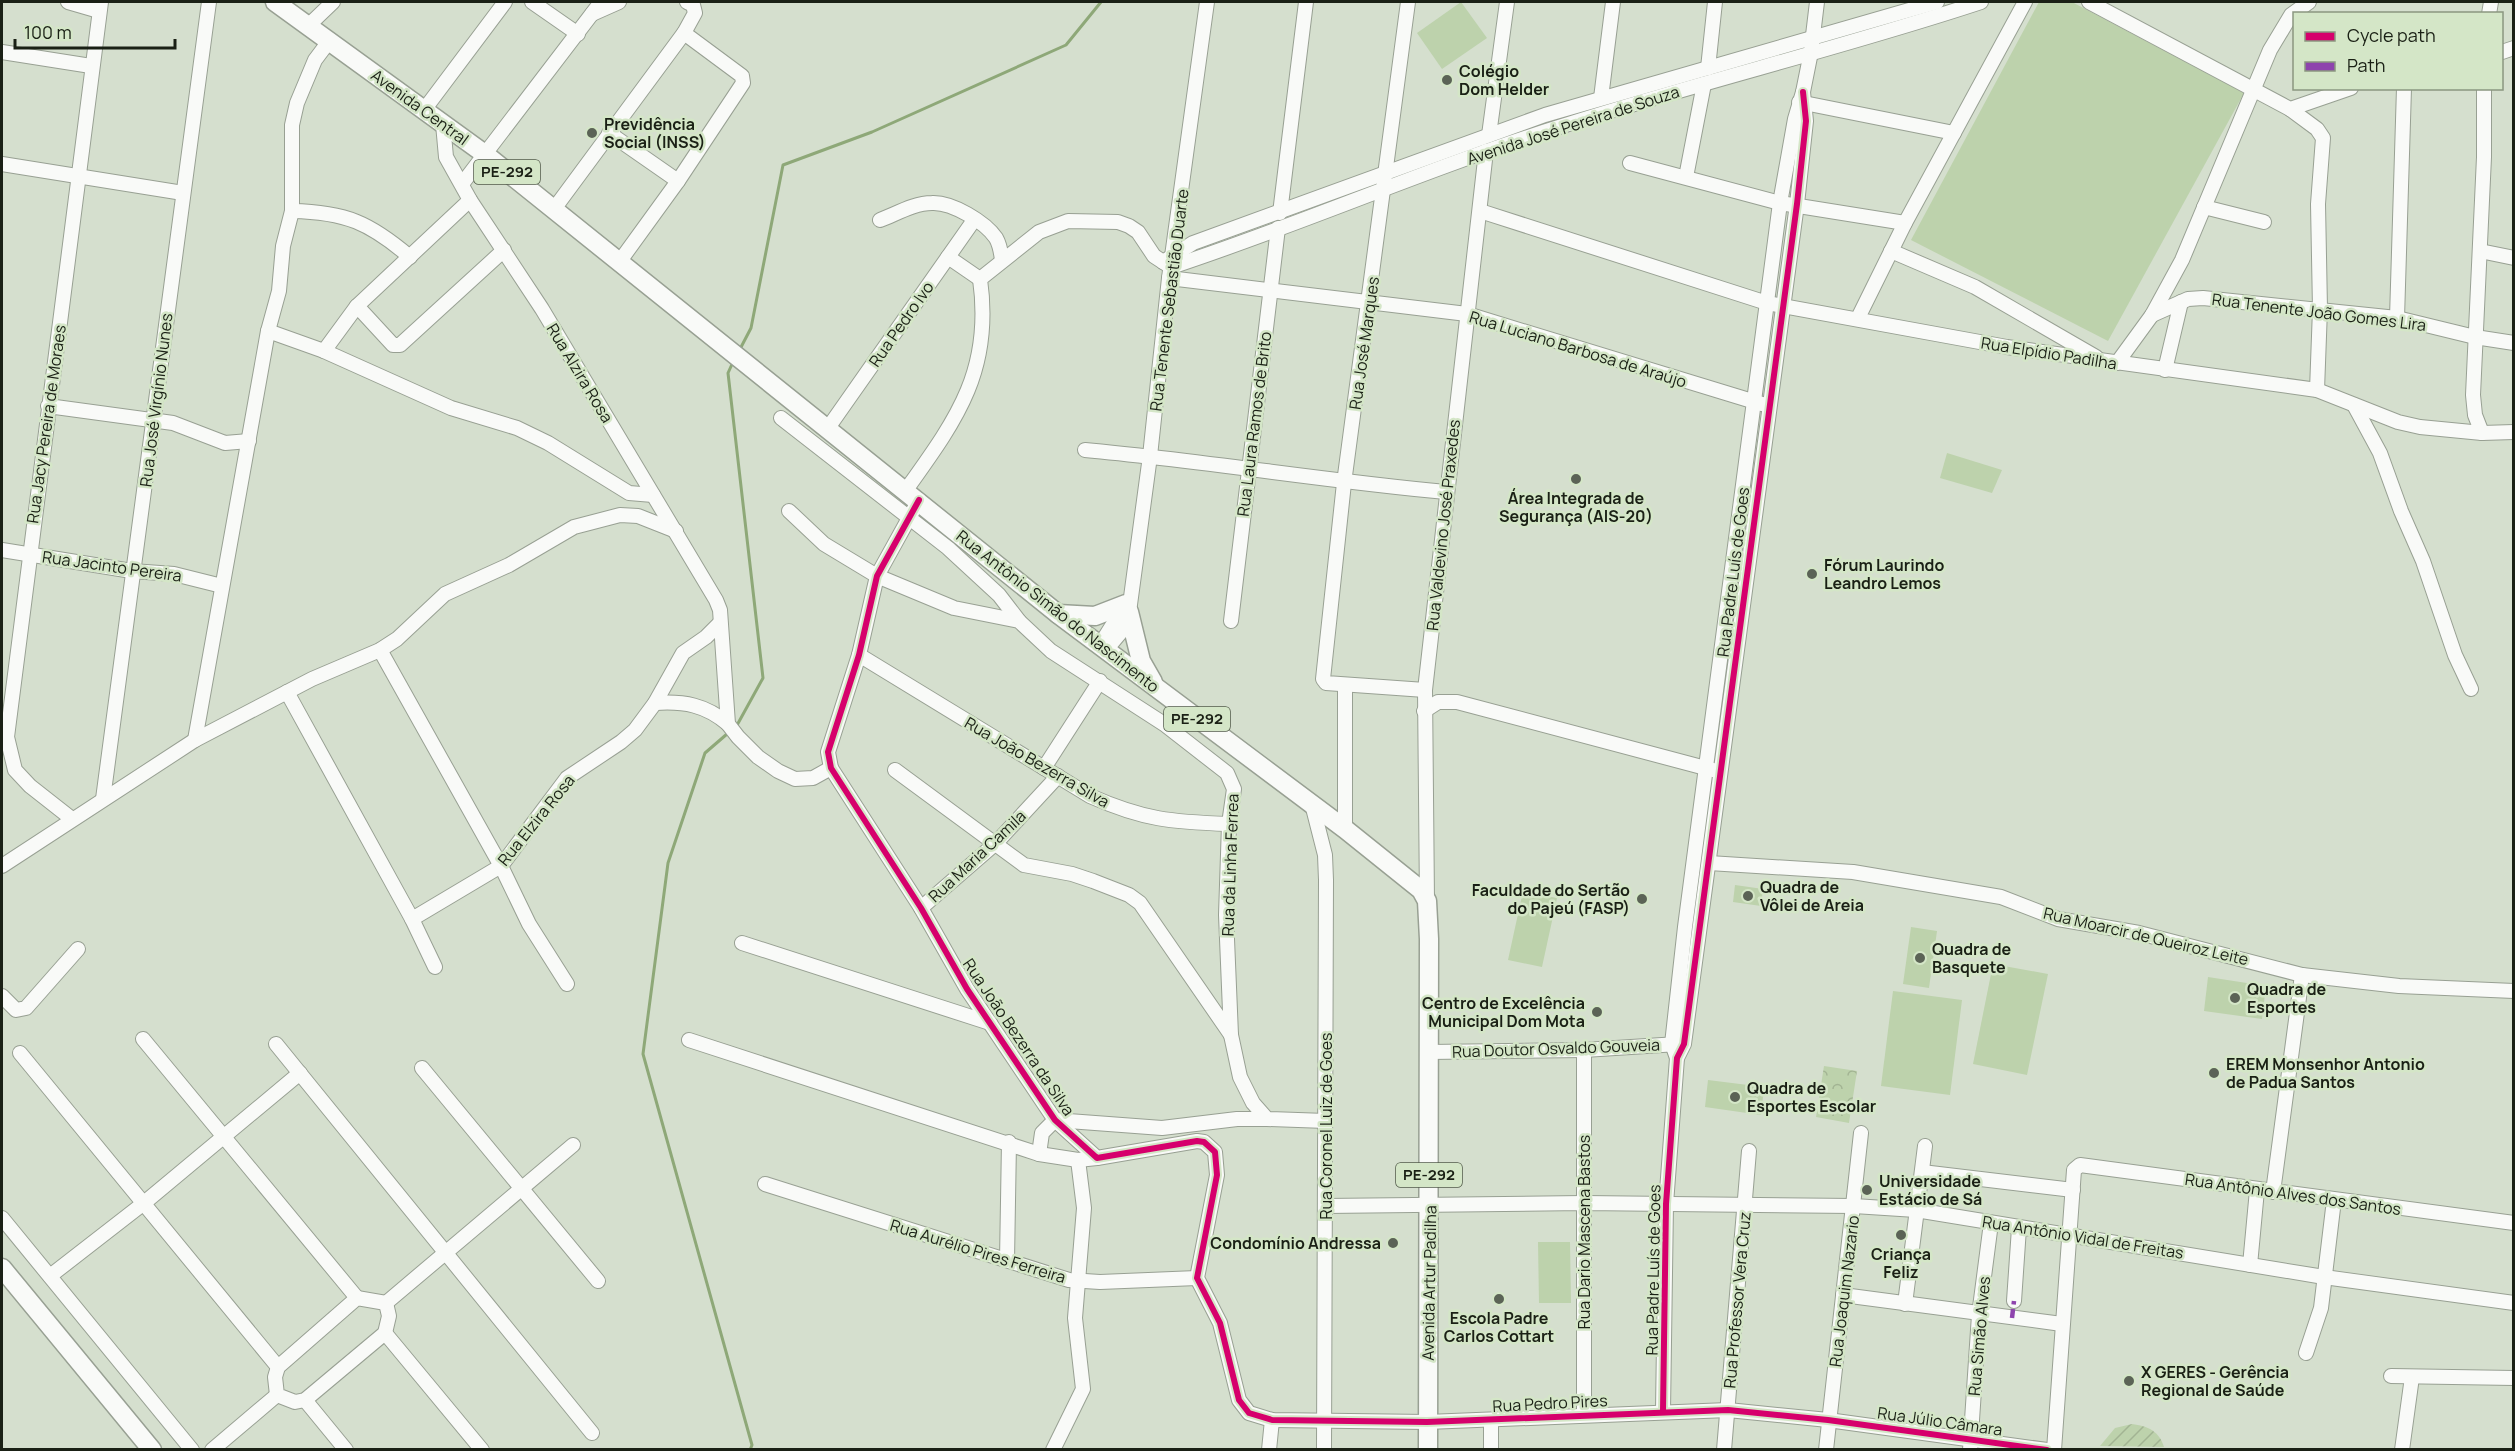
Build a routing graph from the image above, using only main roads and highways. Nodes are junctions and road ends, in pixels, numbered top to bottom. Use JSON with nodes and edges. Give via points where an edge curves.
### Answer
{"nodes":[{"id":1,"x":275,"y":2,"type":"edge"},
{"id":2,"x":739,"y":357,"type":"joint"},
{"id":3,"x":1058,"y":614,"type":"junction"},
{"id":4,"x":1157,"y":689,"type":"junction"},
{"id":5,"x":1427,"y":901,"type":"joint"},
{"id":6,"x":2,"y":1269,"type":"edge"},
{"id":7,"x":2,"y":1287,"type":"edge"},
{"id":8,"x":136,"y":1449,"type":"edge"},
{"id":9,"x":152,"y":1449,"type":"edge"},
{"id":10,"x":1428,"y":1449,"type":"edge"}],
"edges":[{"from":1,"to":2,"type":"main road","name":"Avenida Central","number":"PE-292","via":[[486,155]]},
{"from":2,"to":3,"type":"main road","name":"Rua Antônio Simão do Nascimento","number":"PE-292"},
{"from":3,"to":4,"type":"main road","name":"Rua Antônio Simão do Nascimento","number":"PE-292"},
{"from":3,"to":4,"type":"main road","via":[[1095,616],[1129,605],[1141,661]]},
{"from":4,"to":5,"type":"main road","name":"Rua Antônio Simão do Nascimento","number":"PE-292","via":[[1413,882]]},
{"from":5,"to":10,"type":"main road","name":"Avenida Artur Padilha","number":"PE-292"},
{"from":6,"to":9,"type":"main road"},
{"from":7,"to":8,"type":"main road"}]}
